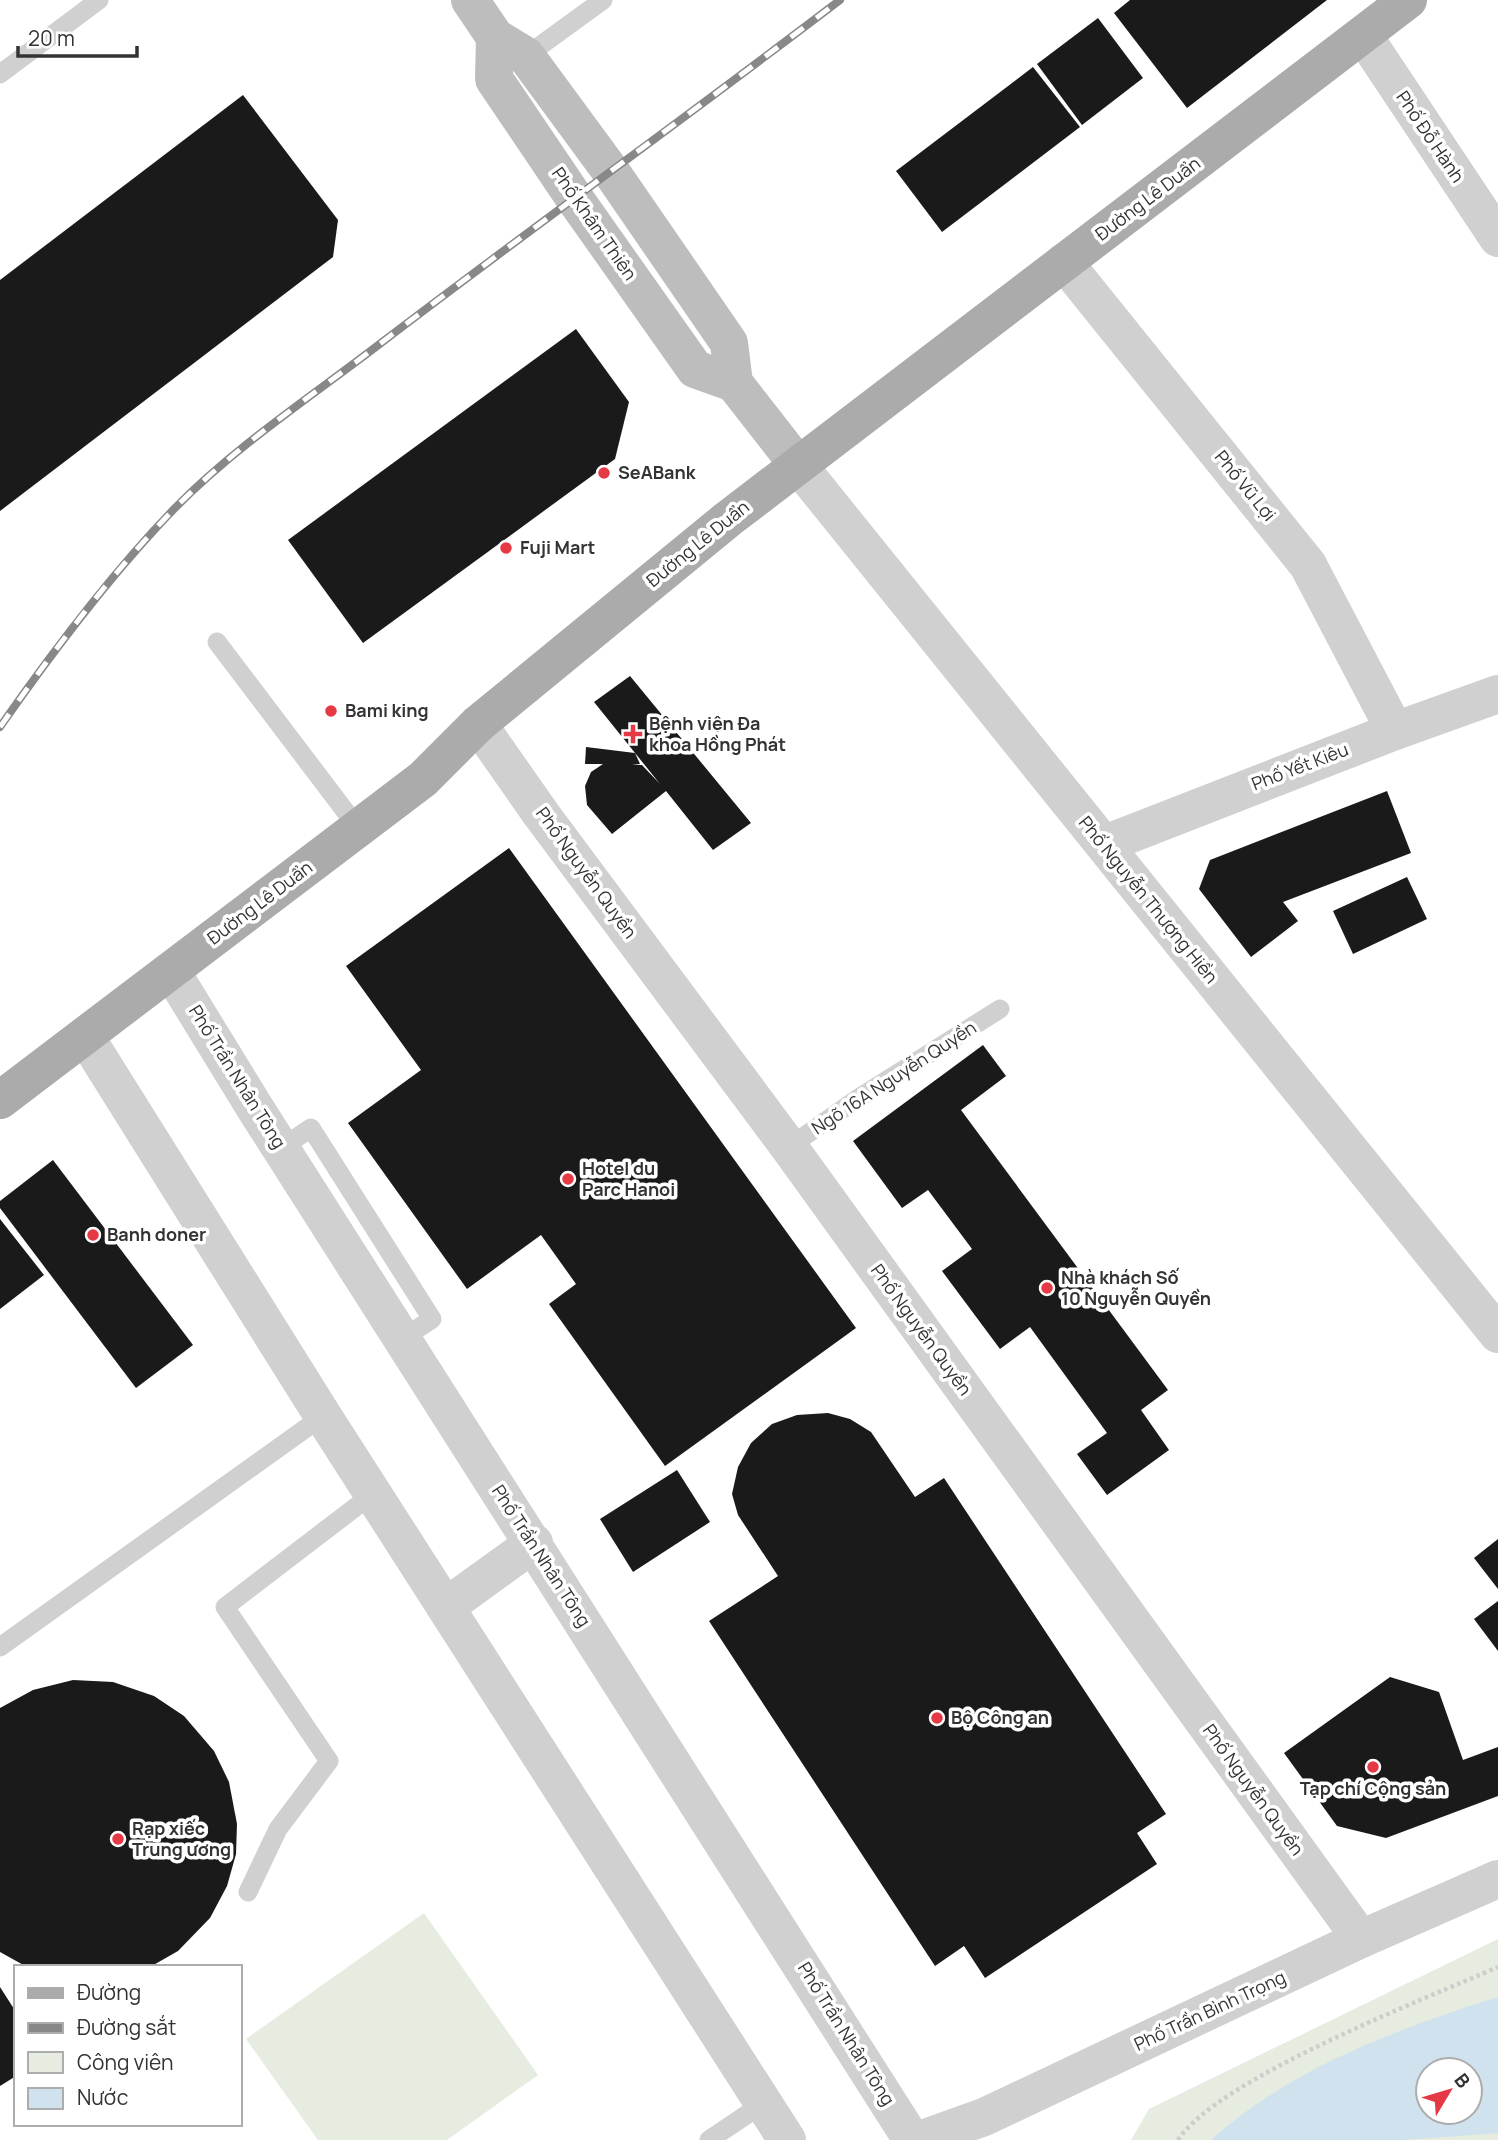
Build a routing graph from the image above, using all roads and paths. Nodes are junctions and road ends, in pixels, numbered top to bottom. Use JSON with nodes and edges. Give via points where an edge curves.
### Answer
{"nodes":[{"id":1,"x":99,"y":0,"type":"edge"},
{"id":2,"x":470,"y":0,"type":"edge"},
{"id":3,"x":603,"y":0,"type":"edge"},
{"id":4,"x":1408,"y":0,"type":"edge"},
{"id":5,"x":1363,"y":35,"type":"junction"},
{"id":6,"x":511,"y":47,"type":"junction"},
{"id":7,"x":0,"y":74,"type":"edge"},
{"id":8,"x":1498,"y":238,"type":"edge"},
{"id":9,"x":1064,"y":262,"type":"junction"},
{"id":10,"x":798,"y":464,"type":"junction"},
{"id":11,"x":217,"y":642,"type":"dead end"},
{"id":12,"x":1498,"y":694,"type":"edge"},
{"id":13,"x":478,"y":724,"type":"junction"},
{"id":14,"x":1395,"y":731,"type":"junction"},
{"id":15,"x":358,"y":828,"type":"junction"},
{"id":16,"x":1105,"y":844,"type":"junction"},
{"id":17,"x":171,"y":971,"type":"junction"},
{"id":18,"x":1000,"y":1009,"type":"dead end"},
{"id":19,"x":85,"y":1036,"type":"junction"},
{"id":20,"x":0,"y":1100,"type":"edge"},
{"id":21,"x":789,"y":1147,"type":"junction"},
{"id":22,"x":1498,"y":1335,"type":"edge"},
{"id":23,"x":323,"y":1416,"type":"junction"},
{"id":24,"x":374,"y":1493,"type":"junction"},
{"id":25,"x":534,"y":1543,"type":"junction"},
{"id":26,"x":447,"y":1606,"type":"junction"},
{"id":27,"x":0,"y":1647,"type":"edge"},
{"id":28,"x":1498,"y":1879,"type":"edge"},
{"id":29,"x":248,"y":1892,"type":"dead end"},
{"id":30,"x":1361,"y":1939,"type":"junction"},
{"id":31,"x":1498,"y":1967,"type":"edge"},
{"id":32,"x":764,"y":2103,"type":"junction"},
{"id":33,"x":709,"y":2140,"type":"edge"},
{"id":34,"x":788,"y":2140,"type":"edge"},
{"id":35,"x":912,"y":2140,"type":"edge"},
{"id":36,"x":920,"y":2140,"type":"edge"},
{"id":37,"x":1178,"y":2140,"type":"edge"}],
"edges":[{"from":1,"to":7,"type":"lane"},
{"from":2,"to":6,"type":"main road"},
{"from":3,"to":6,"type":"lane"},
{"from":4,"to":5,"type":"main road","name":"Đường Lê Duẩn"},
{"from":5,"to":8,"type":"street","name":"Phố Đỗ Hành"},
{"from":5,"to":9,"type":"main road","name":"Đường Lê Duẩn"},
{"from":6,"to":10,"type":"main road","name":"Phố Khâm Thiên","via":[[494,79],[575,199],[695,369],[734,383]]},
{"from":9,"to":10,"type":"main road","name":"Đường Lê Duẩn"},
{"from":9,"to":14,"type":"street","name":"Phố Vũ Lợi","via":[[1308,565]]},
{"from":10,"to":13,"type":"main road","name":"Đường Lê Duẩn"},
{"from":10,"to":16,"type":"street","name":"Phố Nguyễn Thượng Hiền"},
{"from":11,"to":15,"type":"lane"},
{"from":12,"to":14,"type":"street","name":"Phố Yết Kiêu"},
{"from":13,"to":15,"type":"main road","name":"Đường Lê Duẩn","via":[[423,779]]},
{"from":13,"to":21,"type":"street","name":"Phố Nguyễn Quyền"},
{"from":14,"to":16,"type":"street","name":"Phố Yết Kiêu"},
{"from":15,"to":17,"type":"main road","name":"Đường Lê Duẩn"},
{"from":16,"to":22,"type":"street","name":"Phố Nguyễn Thượng Hiền"},
{"from":17,"to":19,"type":"main road","name":"Đường Lê Duẩn"},
{"from":17,"to":25,"type":"street","name":"Phố Trần Nhân Tông"},
{"from":18,"to":21,"type":"lane","name":"Ngõ 16A Nguyễn Quyền","via":[[857,1098]]},
{"from":19,"to":20,"type":"main road","name":"Đường Lê Duẩn"},
{"from":19,"to":23,"type":"street"},
{"from":21,"to":30,"type":"street","name":"Phố Nguyễn Quyền"},
{"from":23,"to":24,"type":"street"},
{"from":23,"to":27,"type":"lane"},
{"from":24,"to":26,"type":"street"},
{"from":24,"to":29,"type":"lane","via":[[225,1608],[329,1761],[278,1829]]},
{"from":25,"to":26,"type":"street"},
{"from":25,"to":35,"type":"street","name":"Phố Trần Nhân Tông"},
{"from":26,"to":32,"type":"street"},
{"from":28,"to":30,"type":"street","name":"Phố Trần Bình Trọng"},
{"from":30,"to":36,"type":"street","name":"Phố Trần Bình Trọng","via":[[984,2117]]},
{"from":31,"to":37,"type":"path","via":[[1262,2076],[1214,2106]]},
{"from":32,"to":33,"type":"lane"},
{"from":32,"to":34,"type":"street"}]}
